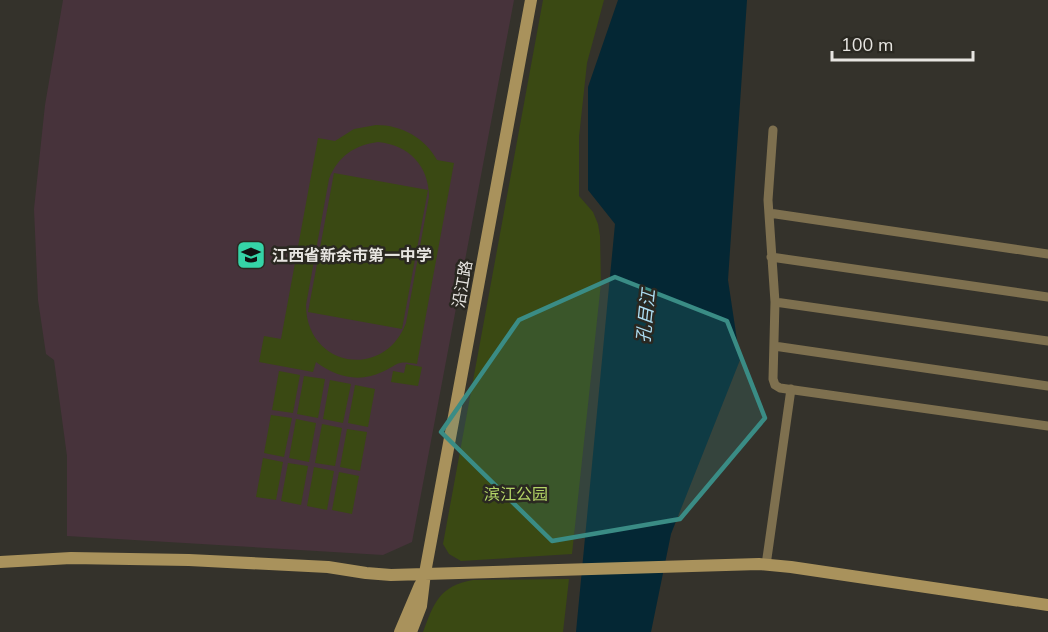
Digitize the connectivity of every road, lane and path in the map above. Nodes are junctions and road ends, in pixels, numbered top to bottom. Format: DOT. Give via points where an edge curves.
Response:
graph roads {
  1 [pos="531,0"];
  2 [pos="773,130"];
  3 [pos="769,213"];
  4 [pos="1048,254"];
  5 [pos="771,257"];
  6 [pos="1048,297"];
  7 [pos="775,302"];
  8 [pos="1048,341"];
  9 [pos="774,346"];
  10 [pos="1048,386"];
  11 [pos="791,389"];
  12 [pos="1048,426"];
  13 [pos="0,562"];
  14 [pos="766,565"];
  15 [pos="425,573"];
  16 [pos="1048,605"];
  17 [pos="400,632"];
  18 [pos="411,632"];
  1 -- 15 [label="street, 沿江路"];
  2 -- 3 [label="street"];
  3 -- 4 [label="street"];
  3 -- 5 [label="street"];
  5 -- 6 [label="street"];
  5 -- 7 [label="street"];
  7 -- 8 [label="street"];
  7 -- 9 [label="street"];
  9 -- 10 [label="street"];
  9 -- 11 [label="street" via="775,385"];
  11 -- 12 [label="street"];
  11 -- 14 [label="street"];
  13 -- 15 [label="street" via="71,558 189,560 328,567 379,575"];
  14 -- 15 [label="street"];
  14 -- 16 [label="street"];
  15 -- 17 [label="street, 沿江路"];
  15 -- 18 [label="street, 沿江路" via="421,606"];
}
